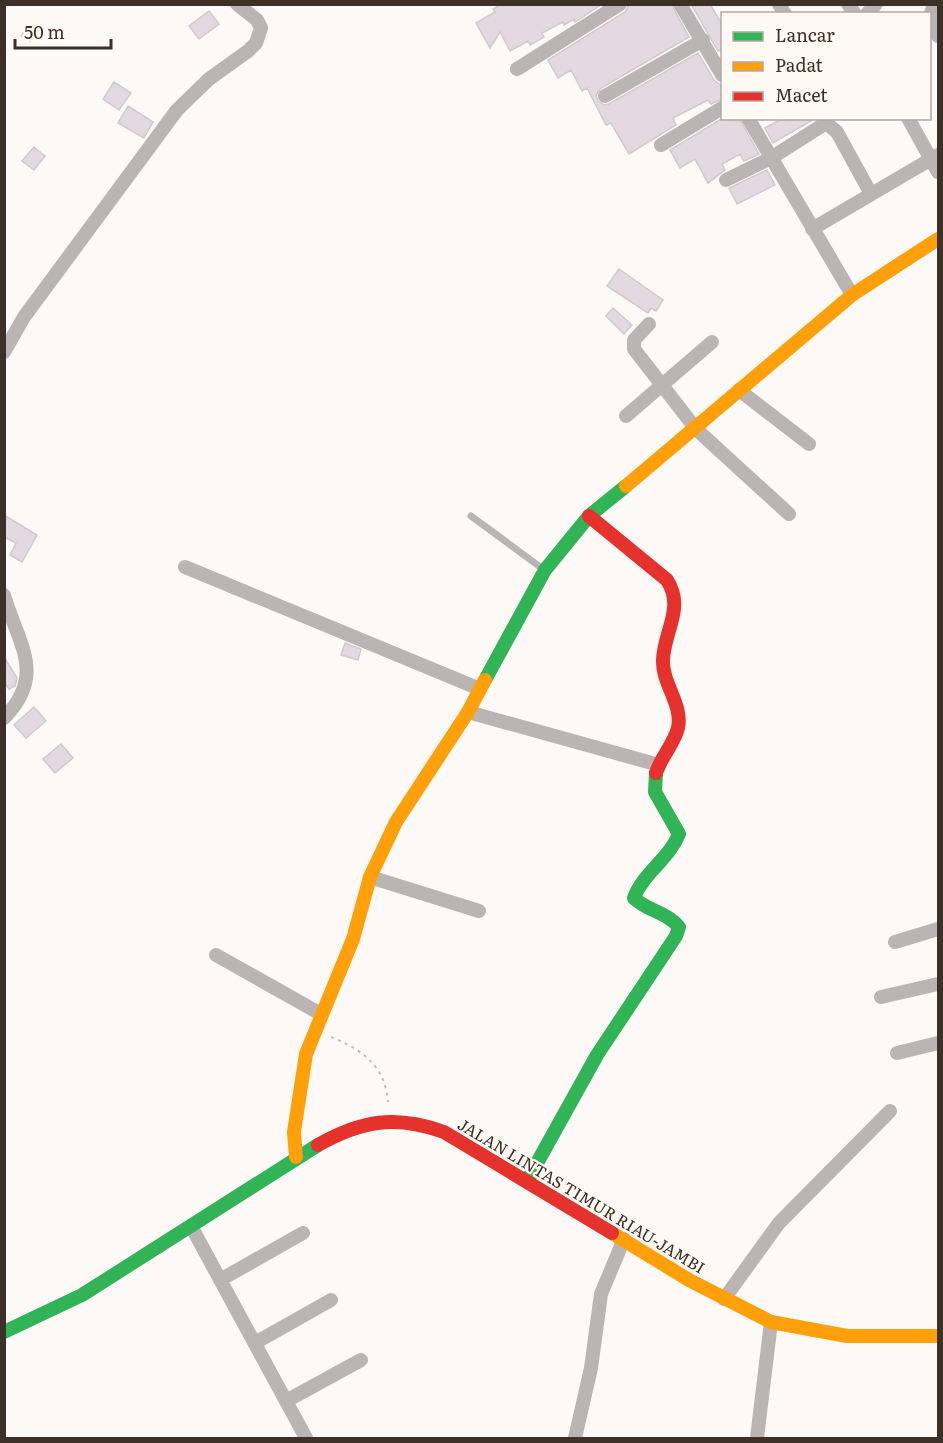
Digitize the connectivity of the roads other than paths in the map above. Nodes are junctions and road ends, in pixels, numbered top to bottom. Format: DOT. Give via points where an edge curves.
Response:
graph roads {
  1 [pos="237,4"];
  2 [pos="620,4"];
  3 [pos="680,4"];
  4 [pos="931,20"];
  5 [pos="939,36"];
  6 [pos="703,40"];
  7 [pos="517,69"];
  8 [pos="721,72"];
  9 [pos="605,96"];
  10 [pos="721,109"];
  11 [pos="749,120"];
  12 [pos="909,120"];
  13 [pos="661,145"];
  14 [pos="935,157"];
  15 [pos="771,158"];
  16 [pos="939,172"];
  17 [pos="726,180"];
  18 [pos="872,194"];
  19 [pos="812,229"];
  20 [pos="939,239"];
  21 [pos="852,295"];
  22 [pos="649,324"];
  23 [pos="712,342"];
  24 [pos="4,352"];
  25 [pos="662,385"];
  26 [pos="738,390"];
  27 [pos="626,416"];
  28 [pos="696,429"];
  29 [pos="809,444"];
  30 [pos="789,514"];
  31 [pos="471,516"];
  32 [pos="589,516"];
  33 [pos="185,567"];
  34 [pos="545,570"];
  35 [pos="4,595"];
  36 [pos="480,689"];
  37 [pos="468,712"];
  38 [pos="4,718"];
  39 [pos="659,765"];
  40 [pos="370,877"];
  41 [pos="479,910"];
  42 [pos="939,929"];
  43 [pos="895,942"];
  44 [pos="216,955"];
  45 [pos="939,984"];
  46 [pos="881,997"];
  47 [pos="321,1014"];
  48 [pos="939,1043"];
  49 [pos="897,1053"];
  50 [pos="890,1111"];
  51 [pos="296,1157"];
  52 [pos="527,1180"];
  53 [pos="191,1226"];
  54 [pos="303,1233"];
  55 [pos="624,1239"];
  56 [pos="220,1280"];
  57 [pos="724,1299"];
  58 [pos="332,1300"];
  59 [pos="771,1322"];
  60 [pos="4,1332"];
  61 [pos="939,1336"];
  62 [pos="255,1344"];
  63 [pos="361,1360"];
  64 [pos="286,1401"];
  65 [pos="306,1438"];
  66 [pos="575,1438"];
  67 [pos="757,1438"];
  1 -- 24 [label="street" via="261,28 256,43 177,110 24,317"];
  2 -- 7 [label="street"];
  3 -- 6 [label="street"];
  4 -- 5 [label="street"];
  6 -- 8 [label="street"];
  6 -- 9 [label="street"];
  10 -- 13 [label="street"];
  11 -- 15 [label="street"];
  12 -- 14 [label="street"];
  14 -- 16 [label="street"];
  14 -- 18 [label="street"];
  15 -- 17 [label="street"];
  15 -- 18 [label="street" via="828,123"];
  15 -- 19 [label="street"];
  18 -- 19 [label="street"];
  19 -- 21 [label="street"];
  20 -- 21 [label="main road"];
  21 -- 26 [label="main road"];
  22 -- 25 [label="street" via="633,346"];
  23 -- 25 [label="street"];
  25 -- 27 [label="street"];
  25 -- 28 [label="street"];
  26 -- 28 [label="main road"];
  26 -- 29 [label="street"];
  28 -- 30 [label="street"];
  28 -- 32 [label="main road"];
  31 -- 34 [label="lane"];
  32 -- 34 [label="main road"];
  32 -- 39 [label="main road" via="667,580 676,594 663,662 680,716 673,743"];
  33 -- 36 [label="street"];
  34 -- 36 [label="main road"];
  35 -- 38 [label="street" via="27,670 26,690"];
  36 -- 37 [label="main road"];
  37 -- 39 [label="street"];
  37 -- 40 [label="main road" via="396,822"];
  39 -- 52 [label="main road" via="654,775 655,794 679,834 666,860 637,889 634,898 679,927 597,1055"];
  40 -- 41 [label="street"];
  40 -- 47 [label="main road" via="353,939"];
  42 -- 43 [label="street"];
  44 -- 47 [label="street"];
  45 -- 46 [label="street"];
  47 -- 51 [label="main road" via="306,1054 294,1132"];
  48 -- 49 [label="street"];
  50 -- 57 [label="street" via="779,1224"];
  51 -- 52 [label="main road, JALAN LINTAS TIMUR RIAU-JAMBI" via="358,1126 389,1120 444,1132"];
  51 -- 53 [label="main road, JALAN LINTAS TIMUR RIAU-JAMBI"];
  52 -- 55 [label="main road, JALAN LINTAS TIMUR RIAU-JAMBI"];
  53 -- 56 [label="street"];
  53 -- 60 [label="main road, JALAN LINTAS TIMUR RIAU-JAMBI" via="82,1295"];
  54 -- 56 [label="street"];
  55 -- 57 [label="main road, JALAN LINTAS TIMUR RIAU-JAMBI"];
  55 -- 66 [label="street" via="601,1294 591,1368"];
  56 -- 62 [label="street"];
  57 -- 59 [label="main road, JALAN LINTAS TIMUR RIAU-JAMBI"];
  58 -- 62 [label="street"];
  59 -- 61 [label="main road, JALAN LINTAS TIMUR RIAU-JAMBI" via="847,1336"];
  59 -- 67 [label="street"];
  62 -- 64 [label="street"];
  63 -- 64 [label="street"];
  64 -- 65 [label="street"];
}
